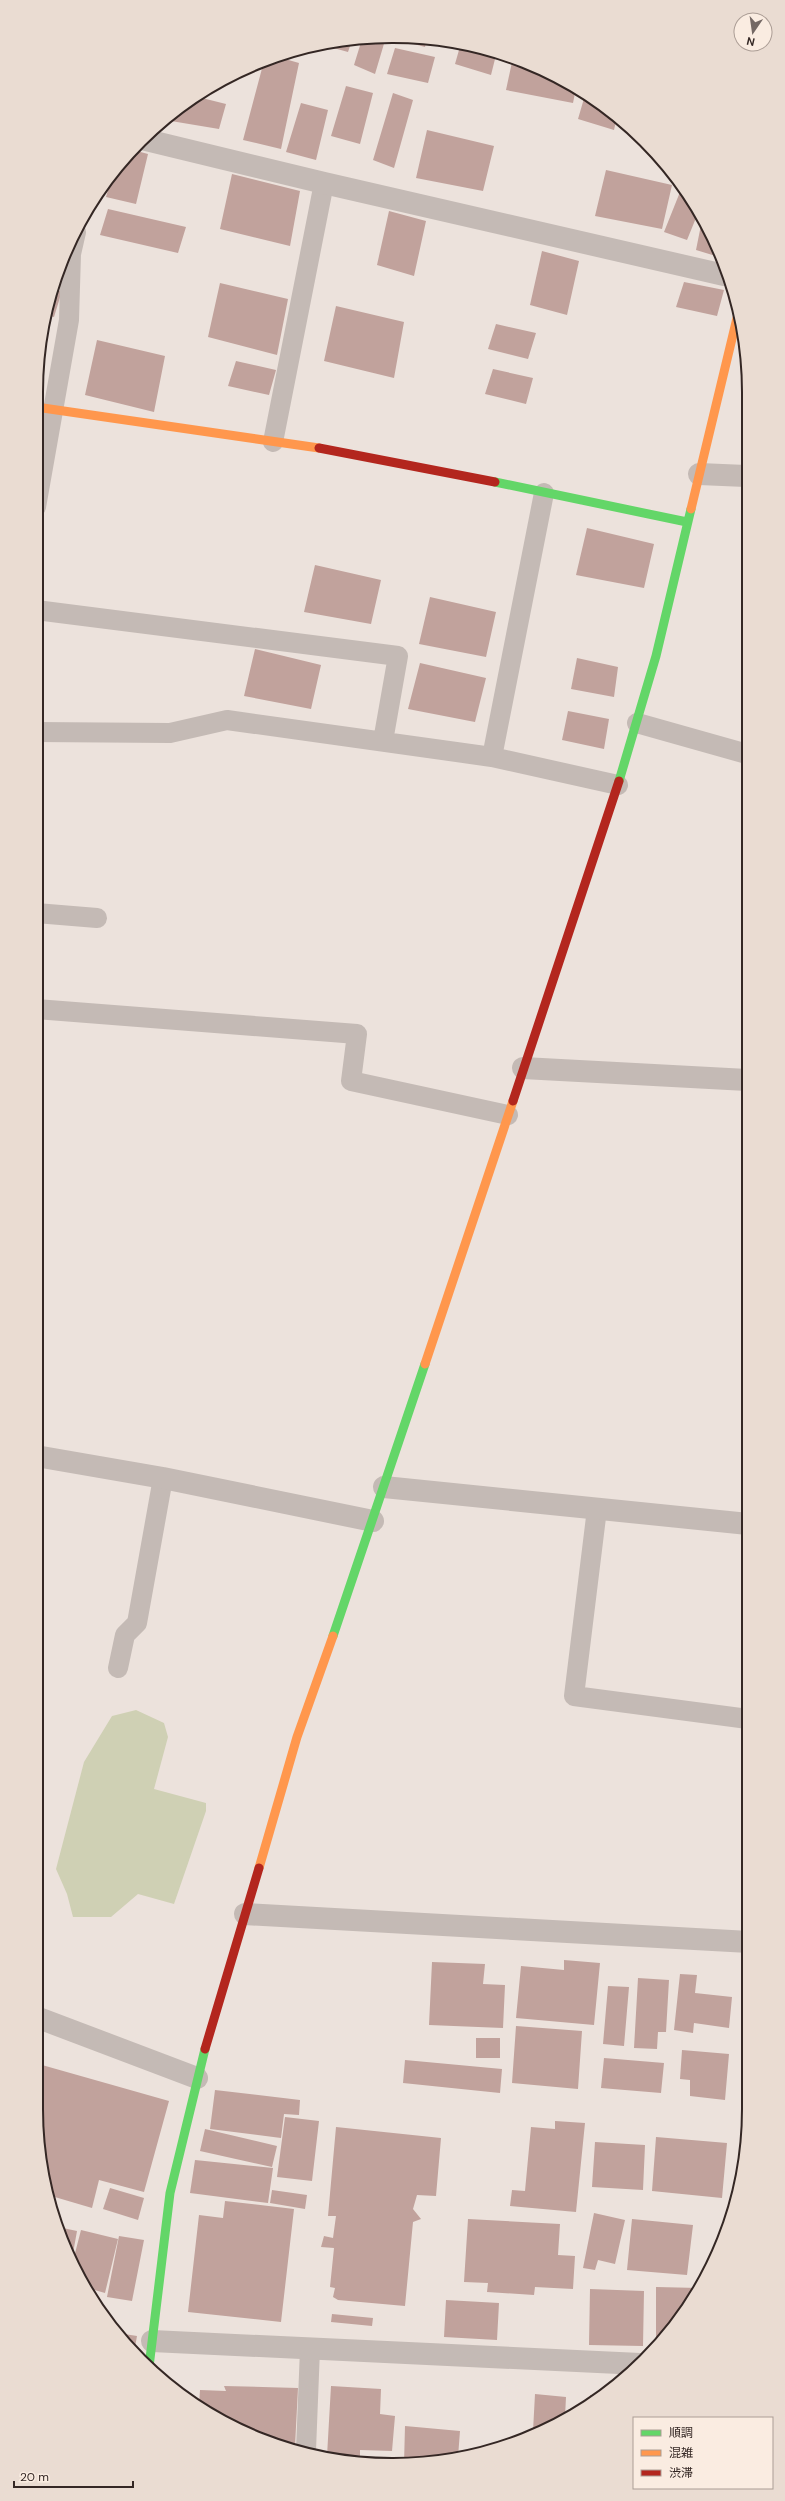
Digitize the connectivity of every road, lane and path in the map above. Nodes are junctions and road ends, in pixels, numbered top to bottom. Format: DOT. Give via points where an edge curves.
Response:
graph roads {
  1 [pos="150,141"];
  2 [pos="324,184"];
  3 [pos="71,257"];
  4 [pos="721,274"];
  5 [pos="735,325"];
  6 [pos="44,408"];
  7 [pos="43,420"];
  8 [pos="273,442"];
  9 [pos="699,474"];
  10 [pos="742,476"];
  11 [pos="544,493"];
  12 [pos="687,522"];
  13 [pos="43,611"];
  14 [pos="637,723"];
  15 [pos="43,732"];
  16 [pos="383,741"];
  17 [pos="742,753"];
  18 [pos="492,757"];
  19 [pos="618,785"];
  20 [pos="43,914"];
  21 [pos="97,918"];
  22 [pos="43,1011"];
  23 [pos="523,1068"];
  24 [pos="742,1080"];
  25 [pos="508,1115"];
  26 [pos="43,1457"];
  27 [pos="163,1478"];
  28 [pos="384,1487"];
  29 [pos="597,1509"];
  30 [pos="373,1521"];
  31 [pos="742,1523"];
  32 [pos="118,1668"];
  33 [pos="742,1718"];
  34 [pos="245,1914"];
  35 [pos="742,1942"];
  36 [pos="43,2021"];
  37 [pos="197,2078"];
  38 [pos="152,2341"];
  39 [pos="310,2349"];
  40 [pos="150,2361"];
  41 [pos="631,2364"];
  42 [pos="306,2447"];
  1 -- 2 [label="street"];
  2 -- 4 [label="street"];
  2 -- 8 [label="lane"];
  3 -- 6 [label="lane" via="69,320"];
  5 -- 9 [label="street"];
  6 -- 7 [label="lane"];
  6 -- 8 [label="street"];
  8 -- 11 [label="street" via="343,451"];
  9 -- 10 [label="street"];
  9 -- 12 [label="street"];
  11 -- 12 [label="street"];
  11 -- 18 [label="lane"];
  12 -- 14 [label="street" via="656,656"];
  13 -- 16 [label="lane" via="398,656"];
  14 -- 17 [label="lane"];
  14 -- 19 [label="street"];
  15 -- 16 [label="lane" via="170,733 227,720"];
  16 -- 18 [label="lane"];
  18 -- 19 [label="lane"];
  19 -- 23 [label="street"];
  20 -- 21 [label="lane"];
  22 -- 25 [label="lane" via="357,1034 351,1081"];
  23 -- 24 [label="street"];
  23 -- 25 [label="street"];
  25 -- 28 [label="street"];
  26 -- 27 [label="street"];
  27 -- 30 [label="street"];
  27 -- 32 [label="lane" via="137,1623 125,1635"];
  28 -- 29 [label="street"];
  28 -- 30 [label="street"];
  29 -- 31 [label="street"];
  29 -- 33 [label="lane" via="574,1696"];
  30 -- 34 [label="street" via="297,1736"];
  34 -- 35 [label="street"];
  34 -- 37 [label="street"];
  36 -- 37 [label="street"];
  37 -- 38 [label="street" via="170,2193"];
  38 -- 39 [label="street"];
  38 -- 40 [label="street"];
  39 -- 41 [label="street"];
  39 -- 42 [label="lane"];
}
